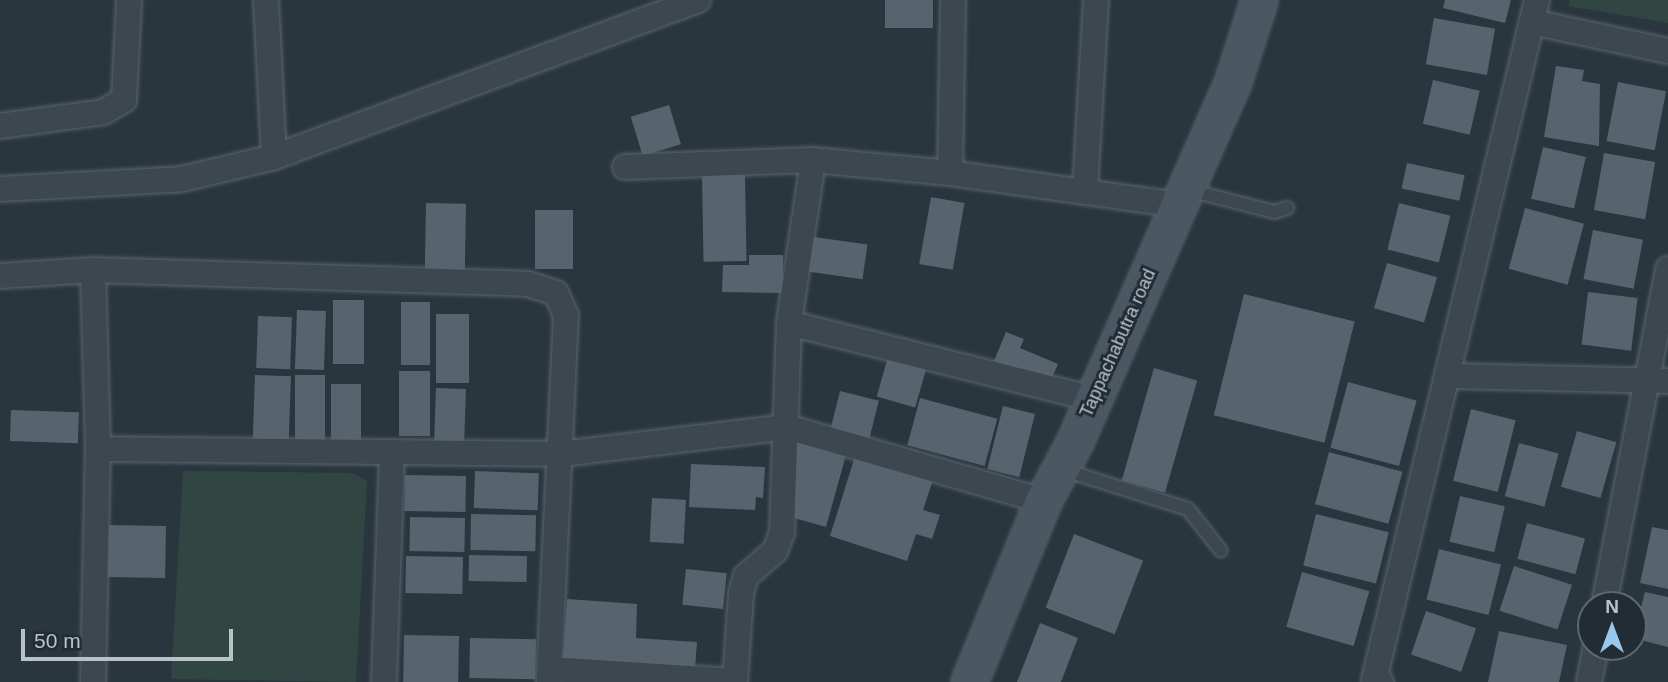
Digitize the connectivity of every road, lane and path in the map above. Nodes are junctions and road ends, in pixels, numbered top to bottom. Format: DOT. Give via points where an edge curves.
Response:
graph roads {
  1 [pos="129,0"];
  2 [pos="266,0"];
  3 [pos="953,0"];
  4 [pos="1096,0"];
  5 [pos="1259,0"];
  6 [pos="691,1"];
  7 [pos="1534,11"];
  8 [pos="1668,51"];
  9 [pos="0,126"];
  10 [pos="274,157"];
  11 [pos="813,160"];
  12 [pos="625,167"];
  13 [pos="950,173"];
  14 [pos="0,189"];
  15 [pos="1085,192"];
  16 [pos="1182,197"];
  17 [pos="1287,208"];
  18 [pos="1668,269"];
  19 [pos="93,270"];
  20 [pos="0,276"];
  21 [pos="789,323"];
  22 [pos="1450,376"];
  23 [pos="1658,381"];
  24 [pos="1094,399"];
  25 [pos="787,427"];
  26 [pos="98,449"];
  27 [pos="561,454"];
  28 [pos="392,457"];
  29 [pos="1060,469"];
  30 [pos="1043,501"];
  31 [pos="1221,551"];
  32 [pos="1607,591"];
  33 [pos="1593,661"];
  34 [pos="549,676"];
  35 [pos="735,681"];
  36 [pos="93,682"];
  37 [pos="384,682"];
  38 [pos="969,682"];
  39 [pos="1381,682"];
  40 [pos="1589,682"];
  1 -- 9 [label="street" via="124,100 103,113"];
  2 -- 10 [label="street"];
  3 -- 13 [label="street"];
  4 -- 15 [label="street"];
  5 -- 16 [label="main road, Tappachabutra road"];
  6 -- 10 [label="street"];
  7 -- 8 [label="street"];
  7 -- 22 [label="street"];
  10 -- 14 [label="street" via="182,178"];
  11 -- 12 [label="street"];
  11 -- 13 [label="street"];
  11 -- 21 [label="street"];
  13 -- 15 [label="street"];
  15 -- 16 [label="street"];
  16 -- 17 [label="lane" via="1275,212"];
  16 -- 24 [label="main road, Tappachabutra road"];
  18 -- 23 [label="street"];
  19 -- 20 [label="street"];
  19 -- 26 [label="street"];
  19 -- 27 [label="street" via="528,284 556,293 566,315"];
  21 -- 24 [label="street"];
  21 -- 25 [label="street"];
  22 -- 23 [label="street"];
  22 -- 39 [label="street" via="1374,680"];
  23 -- 32 [label="street"];
  24 -- 29 [label="main road, Tappachabutra road"];
  25 -- 27 [label="street"];
  25 -- 30 [label="street"];
  25 -- 35 [label="street" via="782,533 775,551 746,576"];
  26 -- 28 [label="street"];
  26 -- 36 [label="street"];
  27 -- 28 [label="street"];
  27 -- 34 [label="street"];
  28 -- 37 [label="street"];
  29 -- 30 [label="main road, Tappachabutra road"];
  29 -- 31 [label="lane" via="1188,509"];
  30 -- 38 [label="main road, Tappachabutra road"];
  33 -- 40 [label="street"];
  34 -- 35 [label="street"];
}
